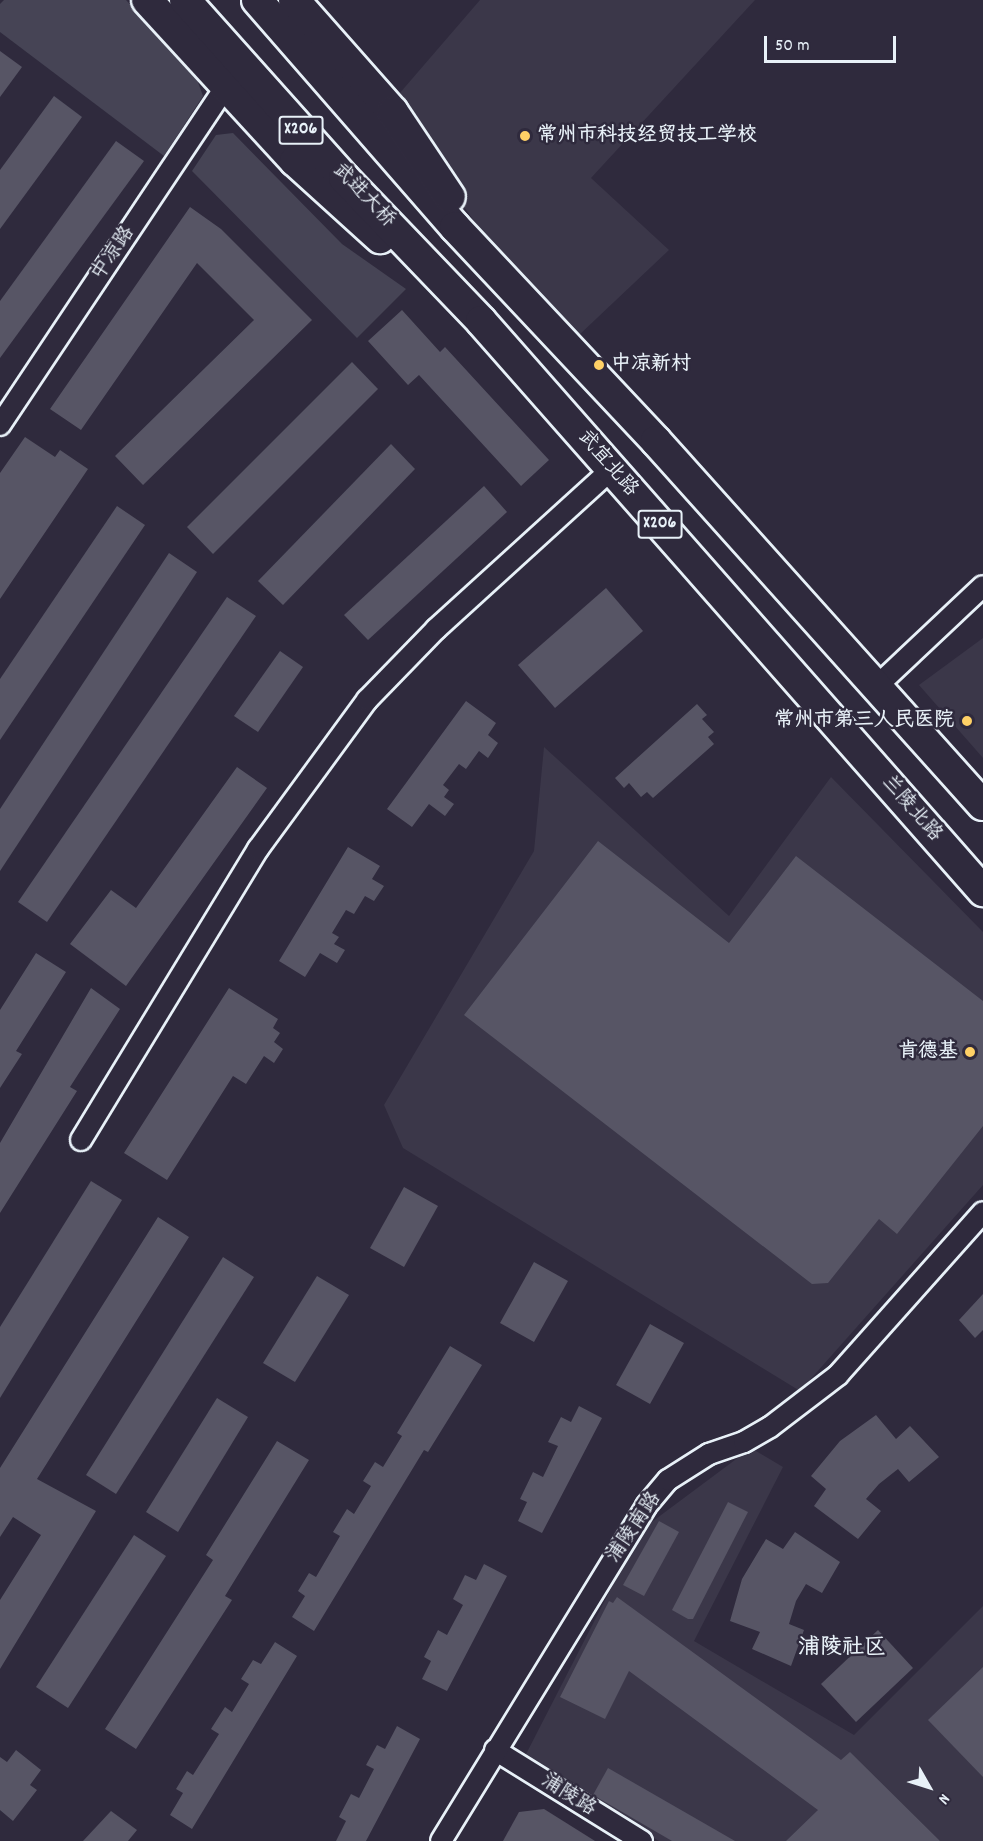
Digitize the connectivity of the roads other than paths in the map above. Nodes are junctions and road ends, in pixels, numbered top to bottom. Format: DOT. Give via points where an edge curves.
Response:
graph roads {
  1 [pos="147,0"];
  2 [pos="185,0"];
  3 [pos="257,0"];
  4 [pos="294,0"];
  5 [pos="228,83"];
  6 [pos="439,241"];
  7 [pos="512,289"];
  8 [pos="481,321"];
  9 [pos="0,425"];
  10 [pos="612,469"];
  11 [pos="983,586"];
  12 [pos="878,685"];
  13 [pos="838,727"];
  14 [pos="983,805"];
  15 [pos="983,891"];
  16 [pos="81,1140"];
  17 [pos="983,1212"];
  18 [pos="495,1750"];
  19 [pos="441,1841"];
  20 [pos="642,1841"];
  1 -- 5 [label="main road"];
  2 -- 6 [label="main road, 武进大桥 / X206" via="344,178"];
  3 -- 6 [label="main road, X206"];
  4 -- 7 [label="main road" via="393,112"];
  5 -- 8 [label="main road" via="295,161 345,210"];
  5 -- 9 [label="street, 中凉路"];
  6 -- 7 [label="main road, X206"];
  6 -- 8 [label="main road, 武宜北路 / X206"];
  7 -- 12 [label="main road, X206"];
  8 -- 10 [label="main road, 武宜北路 / X206"];
  10 -- 13 [label="main road, 武宜北路 / X206"];
  10 -- 16 [label="street" via="436,629 367,700 258,849"];
  11 -- 12 [label="street"];
  12 -- 14 [label="main road"];
  13 -- 15 [label="main road, 兰陵北路"];
  17 -- 18 [label="street, 浦陵南路" via="838,1375 770,1427 744,1442 709,1454 668,1480 646,1506"];
  18 -- 19 [label="street, 浦陵南路"];
  18 -- 20 [label="street, 浦陵路"];
}
